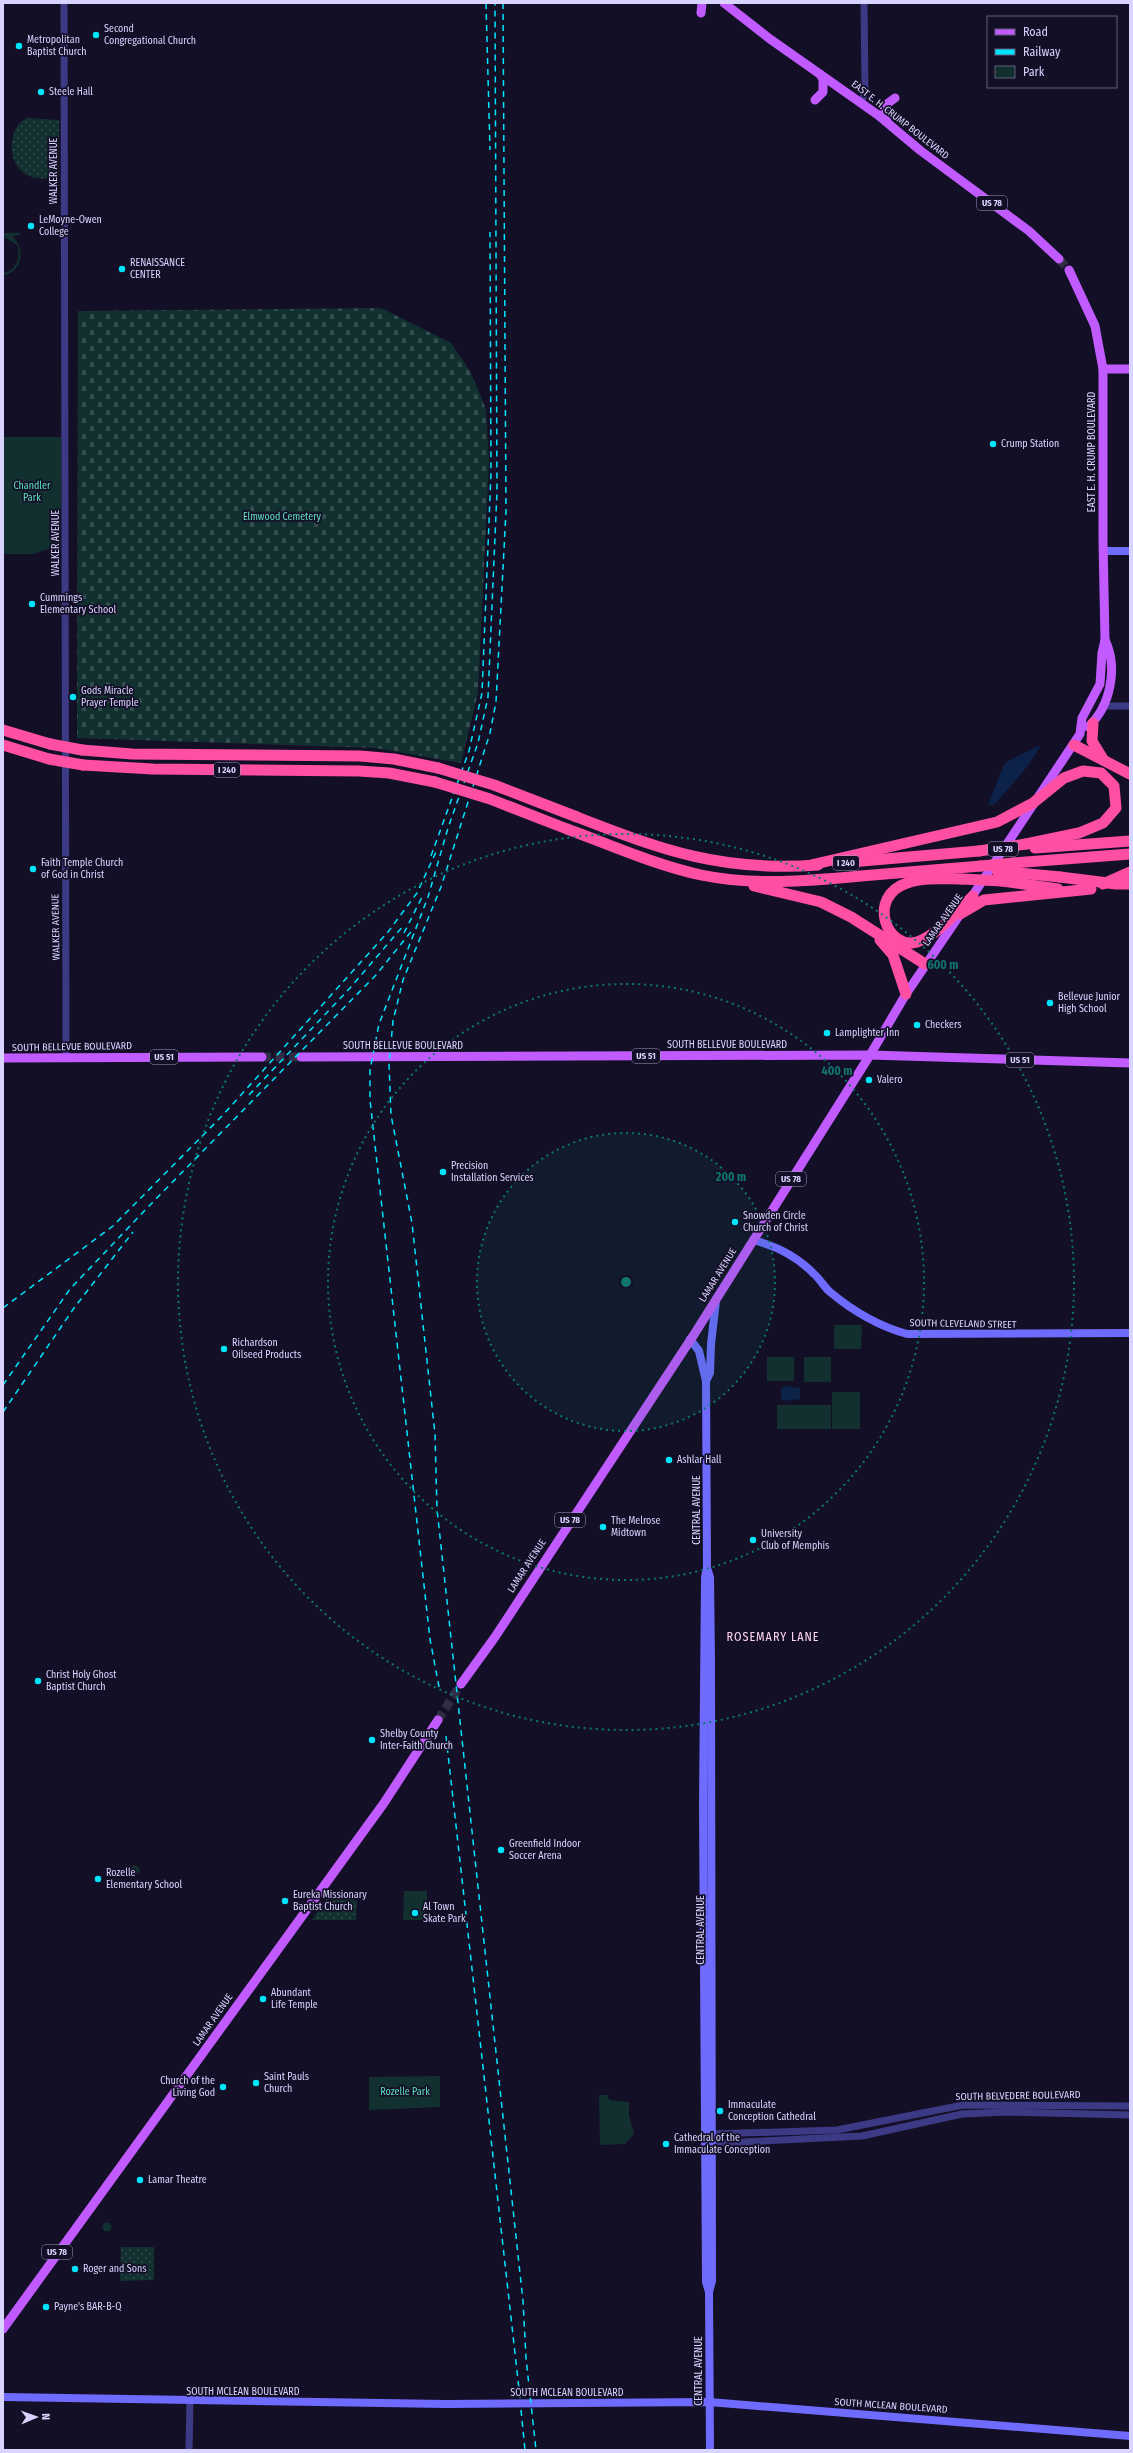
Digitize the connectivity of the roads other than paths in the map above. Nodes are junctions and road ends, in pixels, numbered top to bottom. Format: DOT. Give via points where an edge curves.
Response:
graph roads {
  1 [pos="64,3"];
  2 [pos="702,3"];
  3 [pos="724,3"];
  4 [pos="864,3"];
  5 [pos="700,13"];
  6 [pos="819,73"];
  7 [pos="895,98"];
  8 [pos="815,100"];
  9 [pos="862,102"];
  10 [pos="887,121"];
  11 [pos="1059,259"];
  12 [pos="1069,270"];
  13 [pos="1104,369"];
  14 [pos="1130,369"];
  15 [pos="1103,551"];
  16 [pos="1130,552"];
  17 [pos="1105,640"];
  18 [pos="1102,706"];
  19 [pos="1130,706"];
  20 [pos="1093,722"];
  21 [pos="3,730"];
  22 [pos="1080,734"];
  23 [pos="3,745"];
  24 [pos="1074,745"];
  25 [pos="1105,761"];
  26 [pos="1130,774"];
  27 [pos="1033,803"];
  28 [pos="1128,841"];
  29 [pos="1024,847"];
  30 [pos="1130,854"];
  31 [pos="811,865"];
  32 [pos="1012,867"];
  33 [pos="1130,872"];
  34 [pos="739,880"];
  35 [pos="1130,884"];
  36 [pos="1091,889"];
  37 [pos="973,896"];
  38 [pos="960,914"];
  39 [pos="874,933"];
  40 [pos="925,964"];
  41 [pos="906,994"];
  42 [pos="870,1055"];
  43 [pos="262,1057"];
  44 [pos="300,1057"];
  45 [pos="3,1058"];
  46 [pos="66,1058"];
  47 [pos="1130,1063"];
  48 [pos="753,1240"];
  49 [pos="717,1298"];
  50 [pos="1130,1333"];
  51 [pos="690,1339"];
  52 [pos="706,1381"];
  53 [pos="461,1684"];
  54 [pos="438,1720"];
  55 [pos="1079,2104"];
  56 [pos="1130,2106"];
  57 [pos="1078,2114"];
  58 [pos="1130,2115"];
  59 [pos="834,2134"];
  60 [pos="710,2139"];
  61 [pos="3,2329"];
  62 [pos="3,2397"];
  63 [pos="190,2401"];
  64 [pos="709,2402"];
  65 [pos="1130,2436"];
  66 [pos="189,2450"];
  67 [pos="710,2450"];
  1 -- 46 [label="street, WALKER AVENUE"];
  2 -- 5 [label="main road"];
  3 -- 6 [label="main road, EAST E. H. CRUMP BOULEVARD / US 78"];
  4 -- 9 [label="street" via="865,89"];
  6 -- 8 [label="main road" via="824,87 821,96"];
  6 -- 9 [label="main road, EAST E. H. CRUMP BOULEVARD / US 78"];
  7 -- 10 [label="main road" via="883,107"];
  9 -- 10 [label="main road, EAST E. H. CRUMP BOULEVARD / US 78"];
  10 -- 11 [label="main road, EAST E. H. CRUMP BOULEVARD / US 78" via="921,151 1029,231"];
  12 -- 13 [label="main road, EAST E. H. CRUMP BOULEVARD / US 78" via="1095,326"];
  13 -- 14 [label="main road"];
  13 -- 15 [label="main road, EAST E. H. CRUMP BOULEVARD / US 78"];
  15 -- 16 [label="main road"];
  15 -- 17 [label="main road, EAST E. H. CRUMP BOULEVARD / US 78"];
  17 -- 18 [label="main road, EAST E. H. CRUMP BOULEVARD / US 78" via="1111,653 1111,675 1110,687"];
  17 -- 22 [label="main road, EAST E. H. CRUMP BOULEVARD / US 78" via="1100,684 1082,718"];
  18 -- 19 [label="street"];
  18 -- 20 [label="main road, EAST E. H. CRUMP BOULEVARD / US 78"];
  20 -- 22 [label="main road, EAST E. H. CRUMP BOULEVARD / US 78"];
  20 -- 25 [label="highway" via="1092,741"];
  21 -- 31 [label="highway, I 240, bridge" via="50,744 82,750 132,754 360,756 394,759 438,768 494,785 677,853 752,866"];
  22 -- 24 [label="main road, LAMAR AVENUE / US 78"];
  23 -- 34 [label="highway, I 240, bridge" via="49,759 83,765 138,769 354,771 394,774 435,782 490,799 678,869"];
  24 -- 25 [label="highway"];
  24 -- 27 [label="main road, LAMAR AVENUE / US 78"];
  25 -- 26 [label="highway"];
  27 -- 29 [label="highway" via="1064,778 1084,771 1101,772 1114,786 1116,808 1103,823 1079,833"];
  27 -- 31 [label="highway" via="997,822"];
  27 -- 37 [label="main road, LAMAR AVENUE / US 78"];
  28 -- 29 [label="highway, I 240"];
  29 -- 31 [label="highway, I 240, bridge"];
  30 -- 32 [label="highway"];
  32 -- 34 [label="highway, I 240" via="997,871 981,866 772,882"];
  32 -- 35 [label="highway, bridge" via="1060,877"];
  33 -- 36 [label="highway"];
  34 -- 39 [label="highway" via="753,886 821,902 851,917"];
  36 -- 37 [label="highway, bridge" via="1061,889 1002,881 962,879 918,881 898,887 891,893 883,917 887,928 899,940 915,942 929,936"];
  36 -- 38 [label="highway" via="984,900"];
  37 -- 38 [label="main road, LAMAR AVENUE / US 78"];
  38 -- 40 [label="main road, LAMAR AVENUE / US 78"];
  39 -- 40 [label="highway"];
  39 -- 41 [label="highway" via="893,956"];
  40 -- 41 [label="main road, LAMAR AVENUE / US 78"];
  41 -- 42 [label="main road, LAMAR AVENUE / US 78"];
  42 -- 44 [label="main road, SOUTH BELLEVUE BOULEVARD / US 51"];
  42 -- 47 [label="main road, SOUTH BELLEVUE BOULEVARD / US 51"];
  42 -- 48 [label="main road, LAMAR AVENUE / US 78"];
  43 -- 46 [label="main road, SOUTH BELLEVUE BOULEVARD / US 51"];
  45 -- 46 [label="main road, SOUTH BELLEVUE BOULEVARD / US 51"];
  48 -- 49 [label="main road, LAMAR AVENUE / US 78"];
  48 -- 50 [label="main road, SOUTH CLEVELAND STREET" via="771,1245 794,1257 829,1291 878,1325 908,1334"];
  49 -- 51 [label="main road, LAMAR AVENUE / US 78"];
  49 -- 52 [label="main road, CENTRAL AVENUE" via="710,1344 710,1373"];
  51 -- 52 [label="main road, CENTRAL AVENUE" via="699,1351"];
  51 -- 53 [label="main road, LAMAR AVENUE / US 78" via="495,1637"];
  52 -- 60 [label="main road, CENTRAL AVENUE" via="707,1568 710,1577"];
  54 -- 61 [label="main road, LAMAR AVENUE / US 78" via="384,1803"];
  55 -- 56 [label="street, SOUTH BELVEDERE BOULEVARD"];
  55 -- 57 [label="street"];
  55 -- 59 [label="street, SOUTH BELVEDERE BOULEVARD" via="963,2105"];
  57 -- 58 [label="street, SOUTH BELVEDERE BOULEVARD"];
  57 -- 59 [label="street, SOUTH BELVEDERE BOULEVARD" via="962,2114 862,2136"];
  59 -- 60 [label="street, SOUTH BELVEDERE BOULEVARD"];
  60 -- 64 [label="main road, CENTRAL AVENUE" via="712,2281 709,2292"];
  62 -- 63 [label="main road, SOUTH MCLEAN BOULEVARD"];
  63 -- 64 [label="main road, SOUTH MCLEAN BOULEVARD" via="446,2404"];
  63 -- 66 [label="street"];
  64 -- 65 [label="main road, SOUTH MCLEAN BOULEVARD"];
  64 -- 67 [label="main road, CENTRAL AVENUE"];
}
